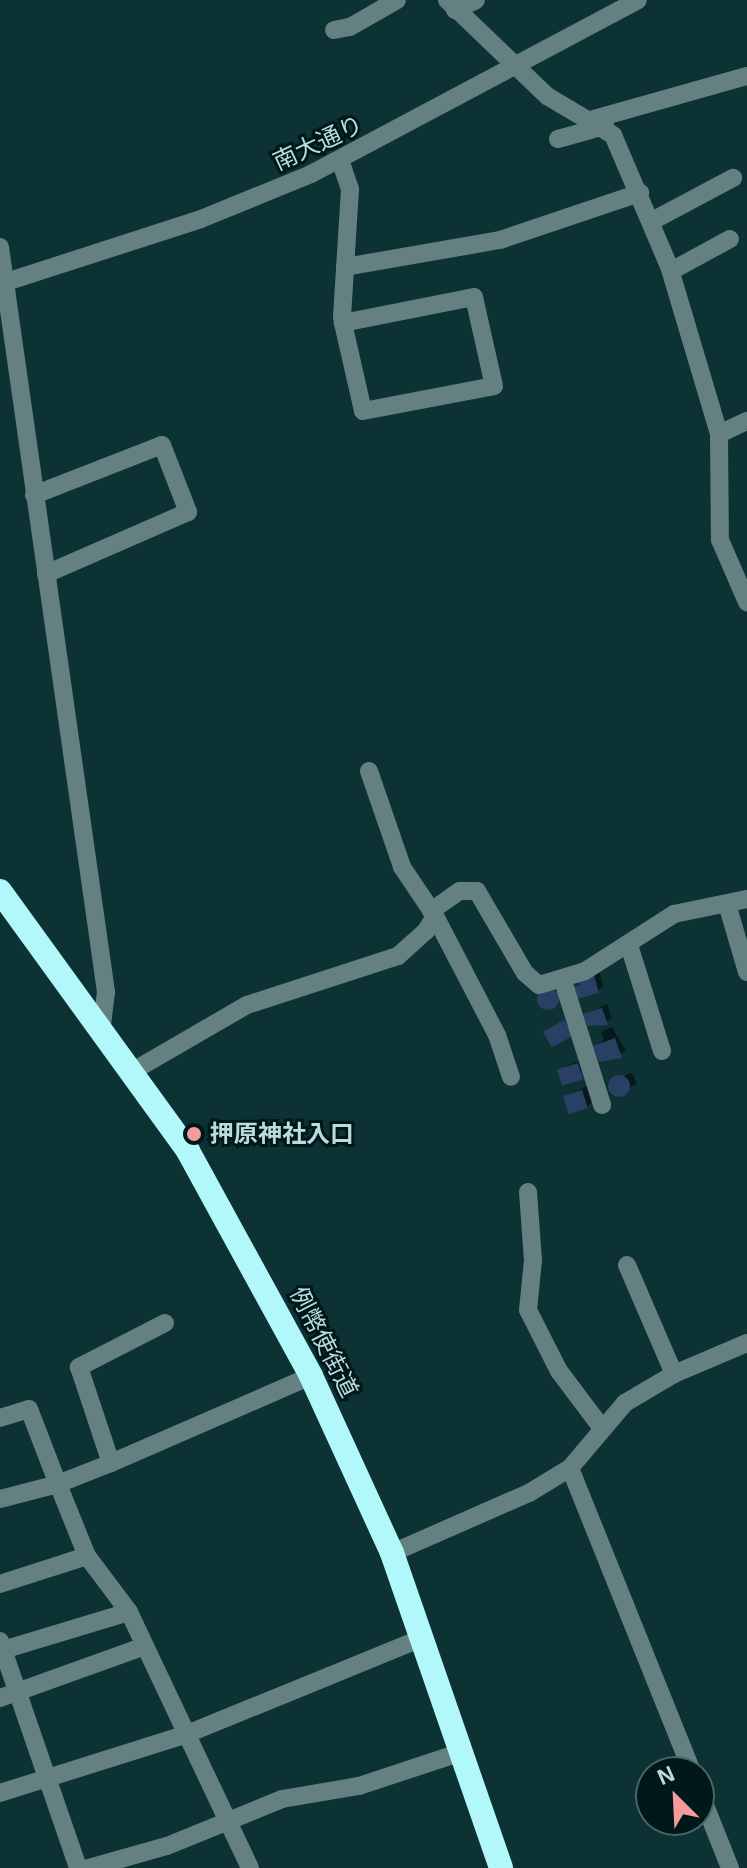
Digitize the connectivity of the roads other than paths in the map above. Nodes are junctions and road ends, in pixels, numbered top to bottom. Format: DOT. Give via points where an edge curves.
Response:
graph roads {
  1 [pos="397,0"];
  2 [pos="476,0"];
  3 [pos="638,0"];
  4 [pos="451,5"];
  5 [pos="334,30"];
  6 [pos="514,68"];
  7 [pos="747,76"];
  8 [pos="600,122"];
  9 [pos="558,139"];
  10 [pos="340,160"];
  11 [pos="733,178"];
  12 [pos="640,193"];
  13 [pos="652,221"];
  14 [pos="730,239"];
  15 [pos="0,247"];
  16 [pos="345,267"];
  17 [pos="671,271"];
  18 [pos="2,284"];
  19 [pos="343,323"];
  20 [pos="747,421"];
  21 [pos="719,434"];
  22 [pos="34,495"];
  23 [pos="46,574"];
  24 [pos="747,602"];
  25 [pos="369,771"];
  26 [pos="0,891"];
  27 [pos="747,899"];
  28 [pos="727,904"];
  29 [pos="433,914"];
  30 [pos="629,945"];
  31 [pos="747,972"];
  32 [pos="563,981"];
  33 [pos="102,1026"];
  34 [pos="662,1051"];
  35 [pos="133,1071"];
  36 [pos="511,1077"];
  37 [pos="602,1105"];
  38 [pos="528,1192"];
  39 [pos="627,1265"];
  40 [pos="165,1323"];
  41 [pos="747,1343"];
  42 [pos="674,1374"];
  43 [pos="311,1376"];
  44 [pos="0,1418"];
  45 [pos="601,1427"];
  46 [pos="111,1463"];
  47 [pos="570,1468"];
  48 [pos="58,1484"];
  49 [pos="0,1499"];
  50 [pos="392,1553"];
  51 [pos="87,1556"];
  52 [pos="0,1584"];
  53 [pos="129,1612"];
  54 [pos="422,1638"];
  55 [pos="145,1646"];
  56 [pos="1,1647"];
  57 [pos="9,1695"];
  58 [pos="187,1734"];
  59 [pos="462,1752"];
  60 [pos="686,1756"];
  61 [pos="47,1777"];
  62 [pos="0,1793"];
  63 [pos="229,1822"];
  64 [pos="715,1830"];
  65 [pos="78,1868"];
  66 [pos="89,1868"];
  67 [pos="250,1868"];
  68 [pos="501,1868"];
  69 [pos="730,1868"];
  1 -- 5 [label="street" via="350,27"];
  2 -- 4 [label="street"];
  3 -- 6 [label="street, 南大通り"];
  4 -- 6 [label="street"];
  6 -- 8 [label="street" via="547,96"];
  6 -- 10 [label="street, 南大通り"];
  7 -- 8 [label="street"];
  8 -- 9 [label="street"];
  8 -- 12 [label="street"];
  10 -- 16 [label="street" via="350,189"];
  10 -- 18 [label="street, 南大通り" via="201,219"];
  11 -- 13 [label="street"];
  12 -- 13 [label="street"];
  12 -- 16 [label="street" via="500,240"];
  13 -- 17 [label="street"];
  14 -- 17 [label="street"];
  15 -- 18 [label="street"];
  16 -- 19 [label="street"];
  17 -- 21 [label="street"];
  18 -- 22 [label="street"];
  19 -- 19 [label="street" via="363,411 494,386 474,297"];
  20 -- 21 [label="street"];
  21 -- 24 [label="street" via="720,540"];
  22 -- 23 [label="street"];
  22 -- 23 [label="street" via="162,445 188,512"];
  23 -- 33 [label="street" via="106,992"];
  25 -- 29 [label="street" via="402,867"];
  26 -- 33 [label="highway, 例幣使街道"];
  27 -- 28 [label="street"];
  28 -- 30 [label="street" via="674,914"];
  28 -- 31 [label="street"];
  29 -- 32 [label="street" via="460,891 477,891 529,978 539,985"];
  29 -- 35 [label="street" via="426,931 398,956 247,1005"];
  29 -- 36 [label="street" via="497,1035"];
  30 -- 32 [label="street"];
  30 -- 34 [label="street"];
  32 -- 37 [label="street"];
  33 -- 35 [label="highway, 例幣使街道"];
  35 -- 43 [label="highway, 例幣使街道" via="215,1195"];
  38 -- 45 [label="street" via="533,1260 528,1310 551,1359"];
  39 -- 42 [label="street"];
  40 -- 46 [label="street" via="79,1367"];
  41 -- 42 [label="street"];
  42 -- 45 [label="street" via="625,1403"];
  43 -- 46 [label="street"];
  43 -- 50 [label="highway, 例幣使街道"];
  44 -- 48 [label="street" via="29,1409"];
  45 -- 47 [label="street"];
  46 -- 48 [label="street"];
  47 -- 50 [label="street" via="529,1493"];
  47 -- 60 [label="street"];
  48 -- 49 [label="street"];
  48 -- 51 [label="street"];
  50 -- 54 [label="highway, 例幣使街道"];
  51 -- 52 [label="street"];
  51 -- 53 [label="street"];
  53 -- 55 [label="street"];
  53 -- 56 [label="street"];
  54 -- 58 [label="street"];
  54 -- 59 [label="highway, 例幣使街道"];
  55 -- 57 [label="street"];
  55 -- 58 [label="street"];
  56 -- 57 [label="street"];
  57 -- 61 [label="street"];
  58 -- 61 [label="street"];
  58 -- 63 [label="street"];
  59 -- 63 [label="street" via="359,1786 282,1799"];
  59 -- 68 [label="highway, 例幣使街道"];
  61 -- 62 [label="street"];
  61 -- 65 [label="street"];
  63 -- 66 [label="street"];
  63 -- 67 [label="street"];
  64 -- 69 [label="street"];
}
